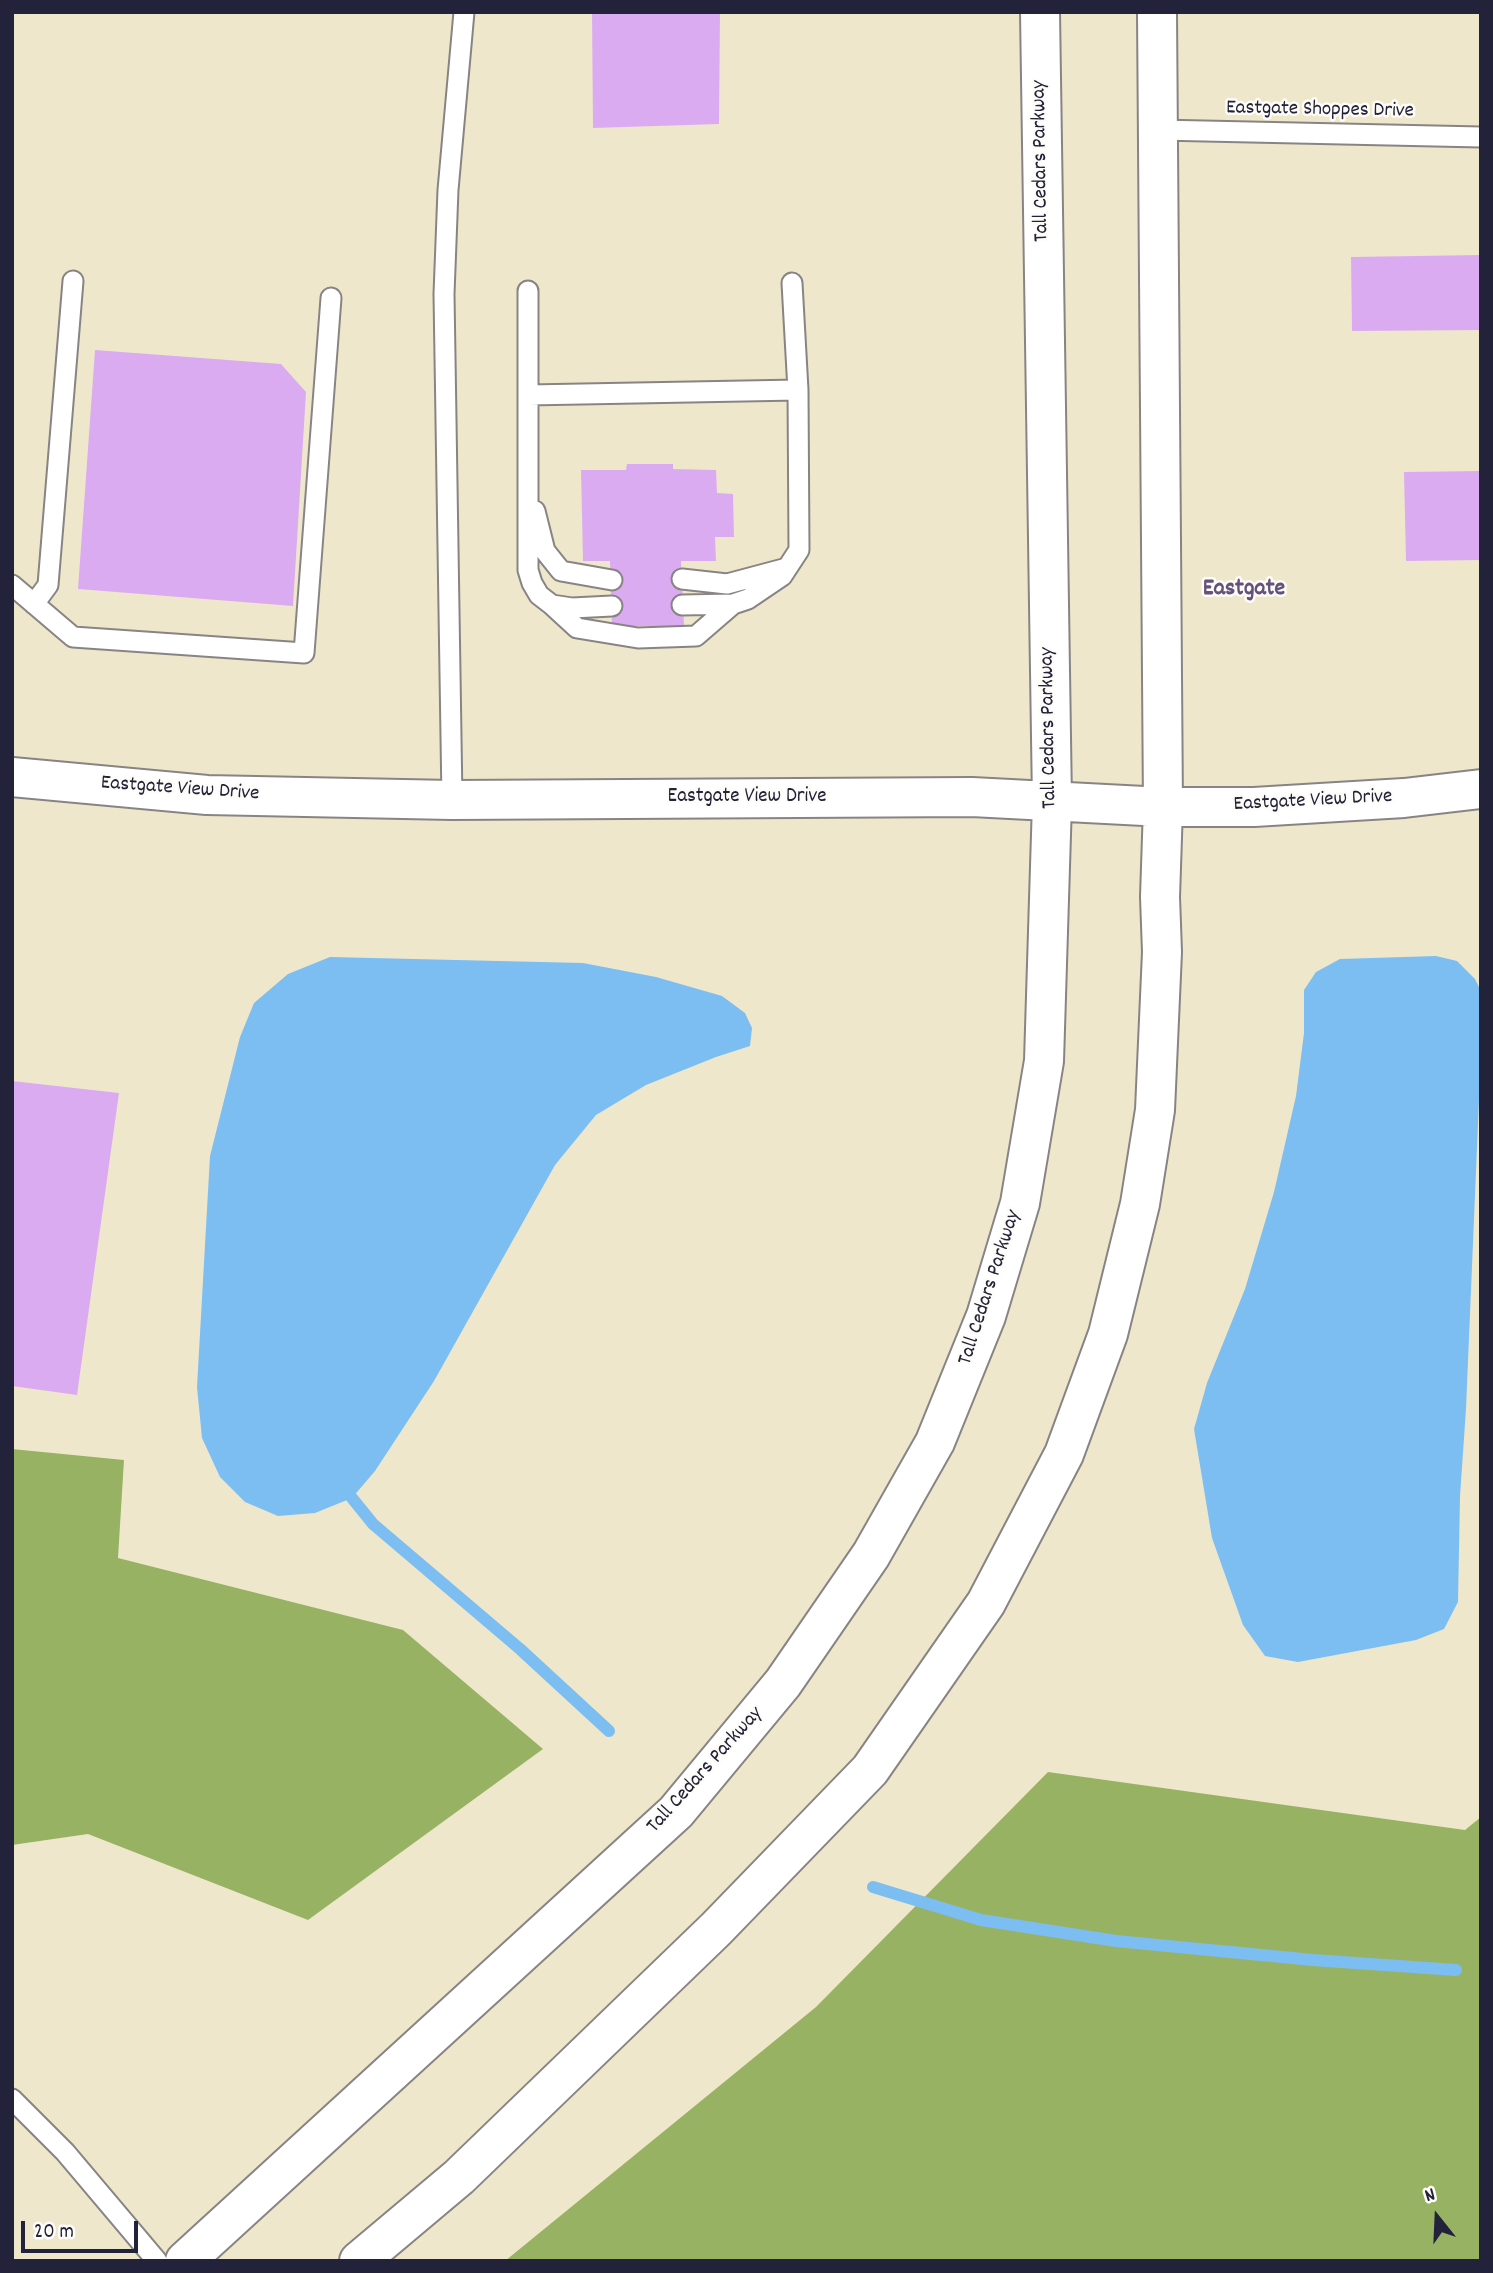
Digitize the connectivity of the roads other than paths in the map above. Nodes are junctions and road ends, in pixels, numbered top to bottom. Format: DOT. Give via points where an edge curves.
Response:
graph roads {
  1 [pos="464,12"];
  2 [pos="1040,12"];
  3 [pos="1157,12"];
  4 [pos="1158,130"];
  5 [pos="1481,137"];
  6 [pos="73,281"];
  7 [pos="792,283"];
  8 [pos="528,291"];
  9 [pos="331,298"];
  10 [pos="798,390"];
  11 [pos="528,395"];
  12 [pos="528,486"];
  13 [pos="787,568"];
  14 [pos="682,579"];
  15 [pos="612,580"];
  16 [pos="12,585"];
  17 [pos="34,604"];
  18 [pos="733,604"];
  19 [pos="552,605"];
  20 [pos="682,605"];
  21 [pos="612,606"];
  22 [pos="12,776"];
  23 [pos="1481,789"];
  24 [pos="452,800"];
  25 [pos="1052,802"];
  26 [pos="1163,807"];
  27 [pos="12,2099"];
  28 [pos="157,2261"];
  29 [pos="185,2261"];
  30 [pos="359,2261"];
  1 -- 24 [label="lane" via="444,294"];
  2 -- 25 [label="main road, Tall Cedars Parkway"];
  3 -- 4 [label="main road"];
  4 -- 5 [label="lane, Eastgate Shoppes Drive"];
  4 -- 26 [label="main road"];
  6 -- 17 [label="lane" via="48,585"];
  7 -- 10 [label="lane"];
  8 -- 11 [label="lane"];
  9 -- 17 [label="lane" via="304,653 73,637"];
  10 -- 11 [label="lane"];
  10 -- 13 [label="lane" via="799,550"];
  11 -- 12 [label="lane"];
  12 -- 15 [label="lane" via="545,551 561,570"];
  12 -- 19 [label="lane" via="528,570 539,595"];
  13 -- 14 [label="lane" via="727,584"];
  13 -- 18 [label="lane" via="761,592"];
  16 -- 17 [label="lane"];
  18 -- 19 [label="lane" via="696,635 638,638 577,628"];
  18 -- 20 [label="lane"];
  19 -- 21 [label="lane"];
  22 -- 24 [label="main road, Eastgate View Drive" via="207,795"];
  23 -- 26 [label="main road, Eastgate View Drive" via="1254,807"];
  24 -- 25 [label="main road, Eastgate View Drive" via="972,797"];
  25 -- 26 [label="main road, Eastgate View Drive"];
  25 -- 29 [label="main road, Tall Cedars Parkway" via="1044,1061 1020,1203 986,1316 935,1443 871,1555 783,1683 676,1812"];
  26 -- 30 [label="main road" via="1155,1110 1140,1204 1108,1334 1064,1454 986,1603 870,1770 716,1929 460,2177"];
  27 -- 28 [label="lane" via="65,2151"];
}
